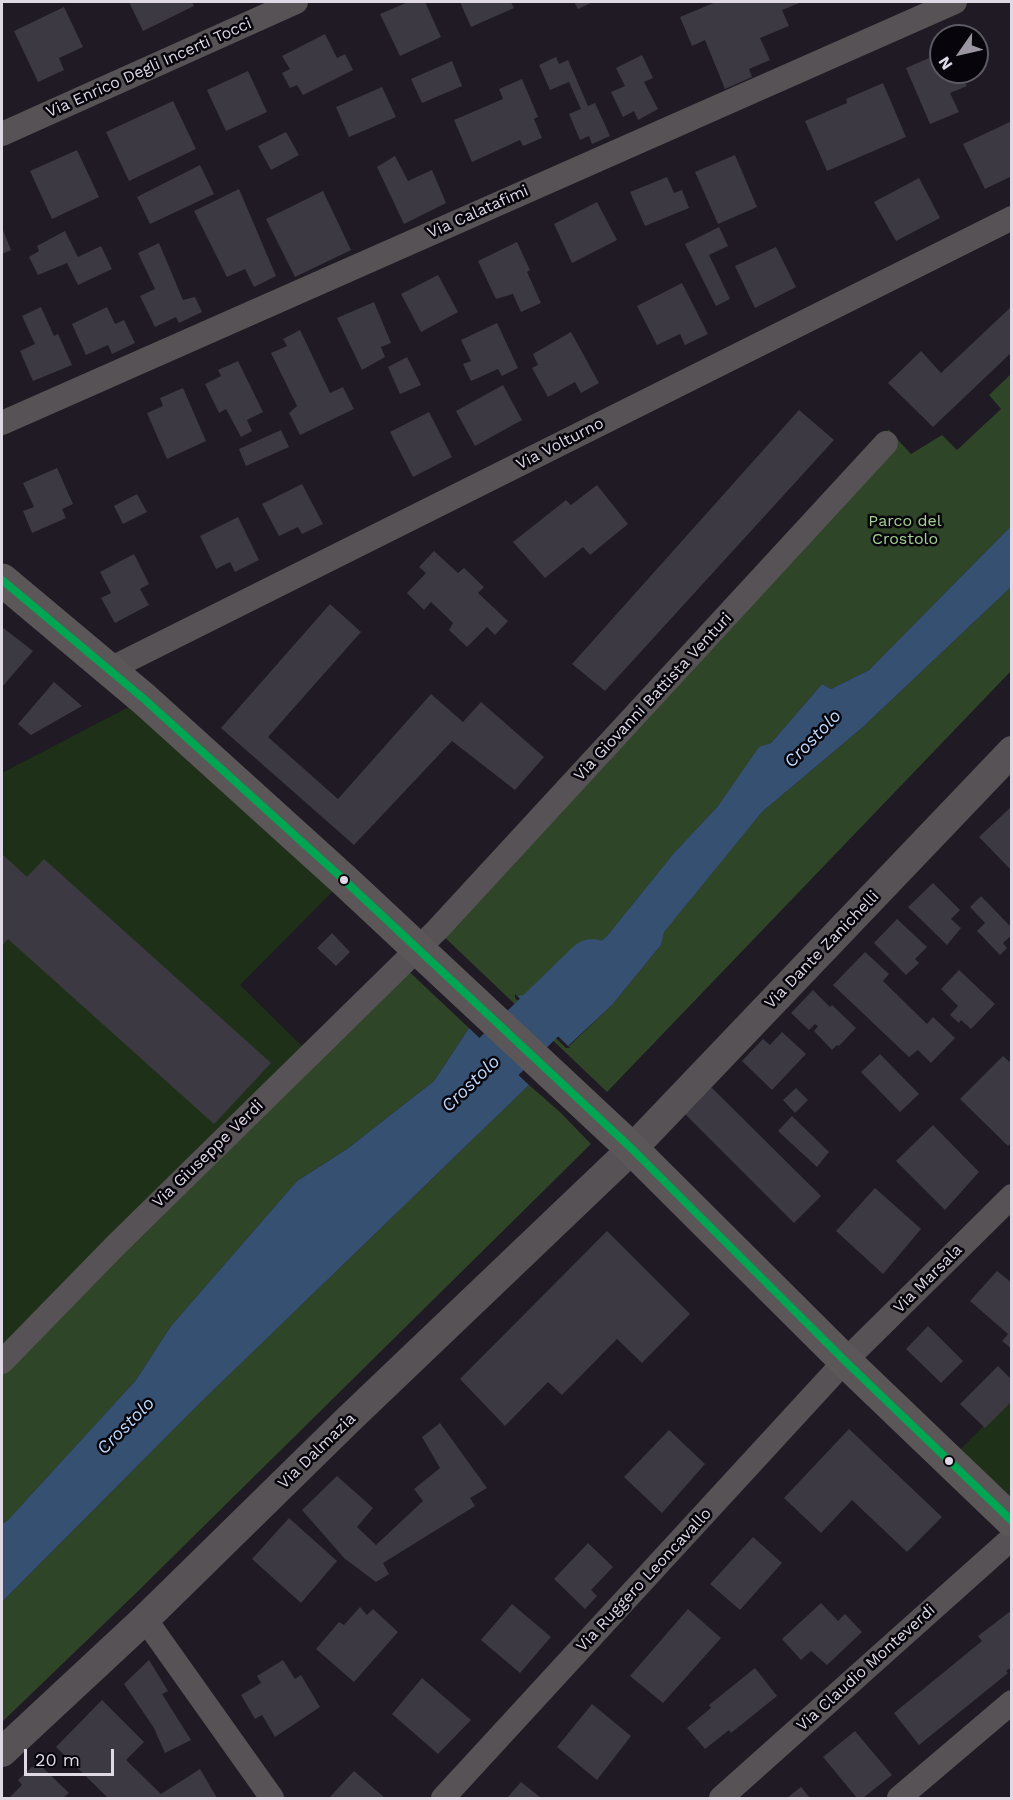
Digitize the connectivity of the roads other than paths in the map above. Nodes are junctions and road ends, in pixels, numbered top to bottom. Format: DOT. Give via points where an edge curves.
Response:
graph roads {
  1 [pos="296,2"];
  2 [pos="955,2"];
  3 [pos="2,134"];
  4 [pos="1011,218"];
  5 [pos="2,423"];
  6 [pos="886,443"];
  7 [pos="2,580"];
  8 [pos="108,670"];
  9 [pos="1011,751"];
  10 [pos="418,949"];
  11 [pos="632,1149"];
  12 [pos="1011,1196"];
  13 [pos="845,1361"];
  14 [pos="2,1362"];
  15 [pos="1011,1521"];
  16 [pos="1011,1538"];
  17 [pos="145,1619"];
  18 [pos="1011,1702"];
  19 [pos="2,1752"];
  20 [pos="272,1798"];
  21 [pos="443,1798"];
  22 [pos="721,1798"];
  23 [pos="898,1798"];
  1 -- 3 [label="street, Via Enrico Degli Incerti Tocci"];
  2 -- 5 [label="street, Via Calatafimi"];
  4 -- 8 [label="street, Via Volturno"];
  6 -- 10 [label="street, Via Giovanni Battista Venturi"];
  7 -- 8 [label="main road"];
  8 -- 10 [label="main road"];
  9 -- 11 [label="street, Via Dante Zanichelli"];
  10 -- 11 [label="main road"];
  10 -- 14 [label="street, Via Giuseppe Verdi"];
  11 -- 13 [label="main road"];
  11 -- 17 [label="street, Via Dalmazia"];
  12 -- 13 [label="street, Via Marsala"];
  13 -- 15 [label="main road"];
  13 -- 21 [label="street, Via Ruggero Leoncavallo"];
  16 -- 22 [label="street, Via Claudio Monteverdi"];
  17 -- 19 [label="street, Via Dalmazia"];
  17 -- 20 [label="street"];
  18 -- 23 [label="street"];
}
